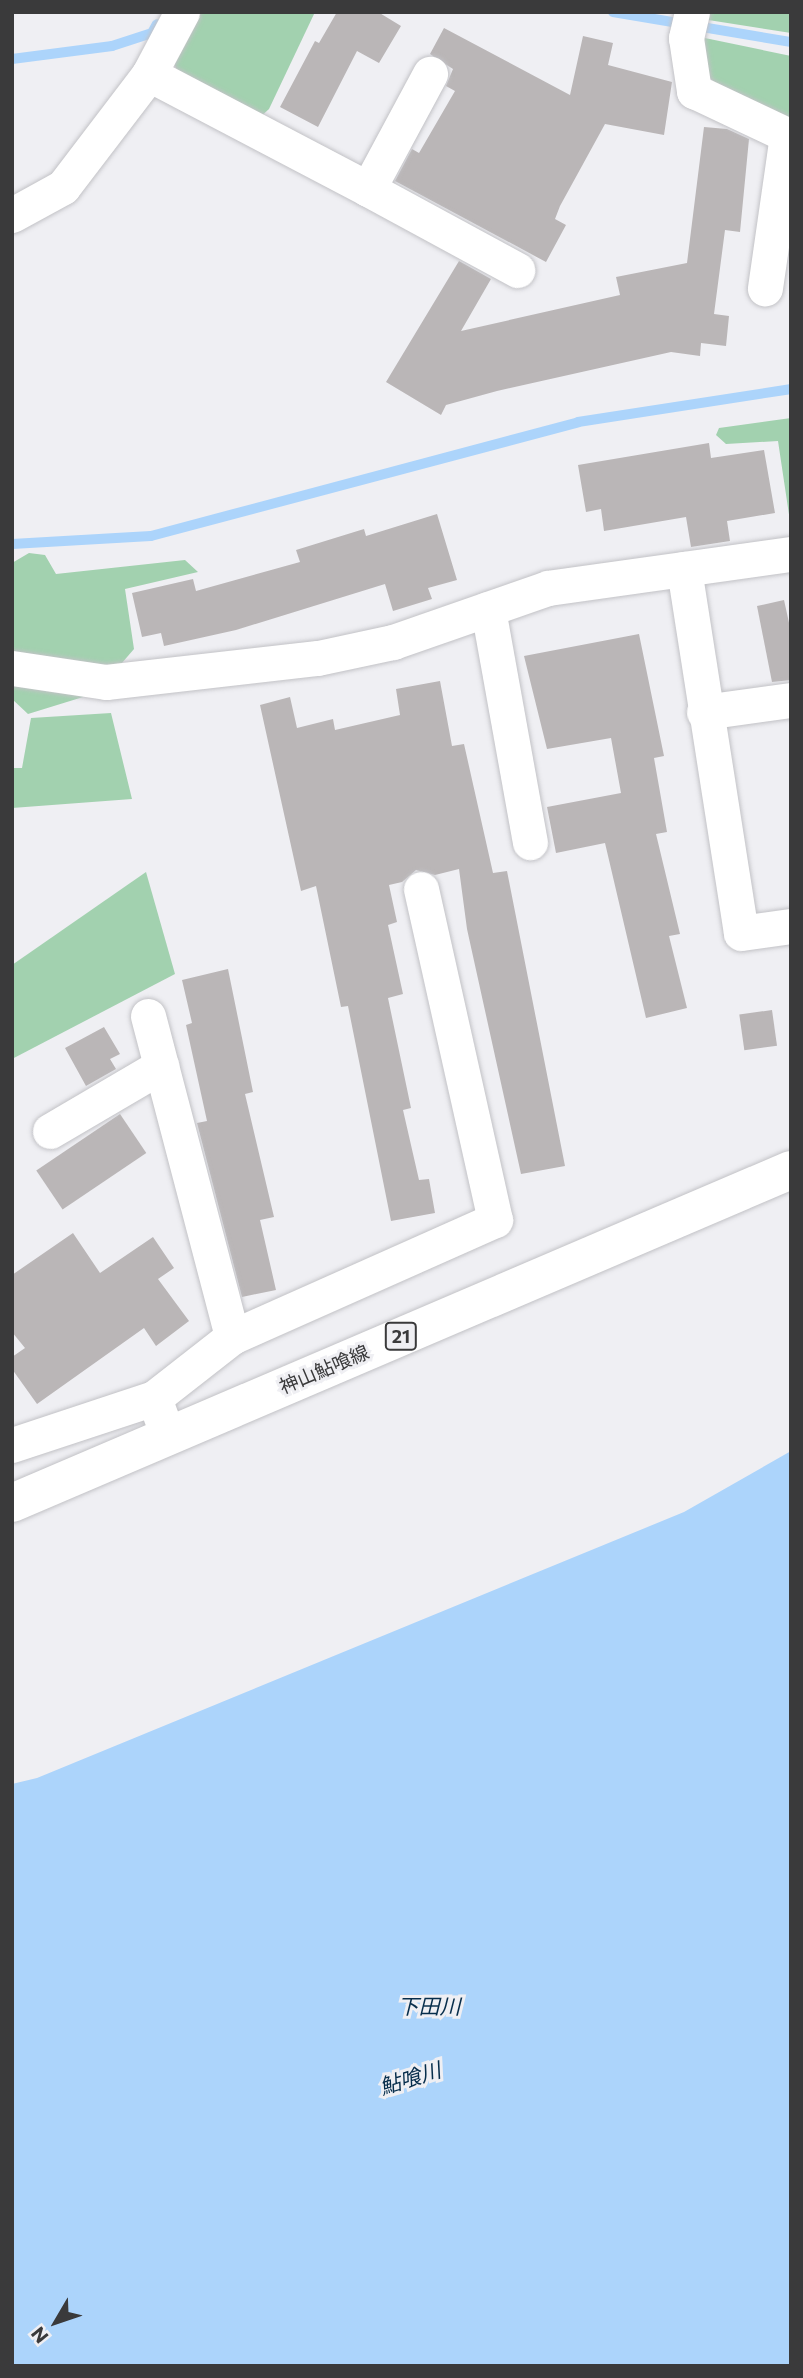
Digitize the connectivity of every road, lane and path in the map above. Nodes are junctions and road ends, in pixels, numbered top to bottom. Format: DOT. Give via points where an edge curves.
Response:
graph roads {
  1 [pos="181,12"];
  2 [pos="692,12"];
  3 [pos="149,74"];
  4 [pos="429,74"];
  5 [pos="789,135"];
  6 [pos="368,188"];
  7 [pos="12,215"];
  8 [pos="517,270"];
  9 [pos="765,288"];
  10 [pos="791,554"];
  11 [pos="684,569"];
  12 [pos="488,609"];
  13 [pos="12,668"];
  14 [pos="791,700"];
  15 [pos="704,712"];
  16 [pos="530,842"];
  17 [pos="421,889"];
  18 [pos="791,926"];
  19 [pos="148,1016"];
  20 [pos="161,1066"];
  21 [pos="50,1131"];
  22 [pos="791,1170"];
  23 [pos="232,1337"];
  24 [pos="154,1398"];
  25 [pos="168,1436"];
  26 [pos="12,1445"];
  27 [pos="12,1503"];
  1 -- 3 [label="street"];
  2 -- 5 [label="street" via="686,38 694,91"];
  3 -- 6 [label="street"];
  3 -- 7 [label="street" via="63,187"];
  4 -- 6 [label="street"];
  5 -- 9 [label="street"];
  6 -- 8 [label="street"];
  10 -- 11 [label="street"];
  11 -- 12 [label="street" via="548,588"];
  11 -- 15 [label="street"];
  12 -- 13 [label="street" via="393,642 254,667 106,682"];
  12 -- 16 [label="street"];
  14 -- 15 [label="street"];
  15 -- 18 [label="street" via="741,933"];
  17 -- 23 [label="street" via="495,1220"];
  19 -- 20 [label="street"];
  20 -- 21 [label="street"];
  20 -- 23 [label="street"];
  22 -- 25 [label="main road, 神山鮎喰線 / 21"];
  23 -- 24 [label="street"];
  24 -- 25 [label="street"];
  24 -- 26 [label="street"];
  25 -- 27 [label="main road, 神山鮎喰線 / 21"];
}
